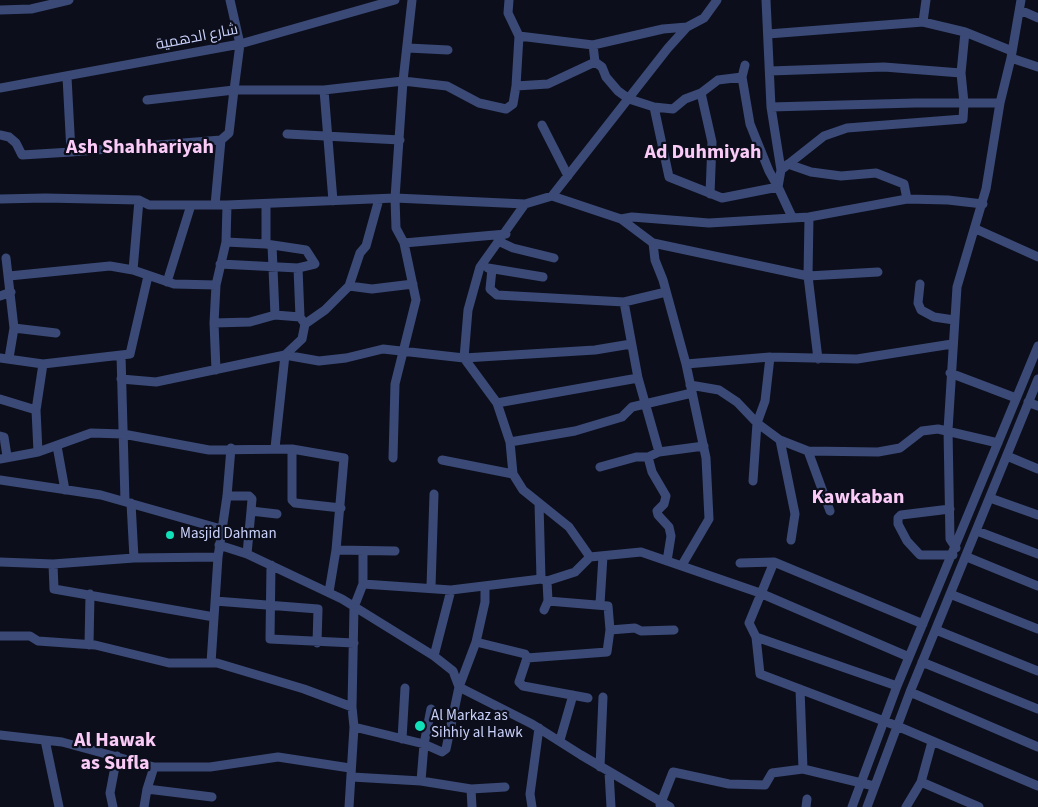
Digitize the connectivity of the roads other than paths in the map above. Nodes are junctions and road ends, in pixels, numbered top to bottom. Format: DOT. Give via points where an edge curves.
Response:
graph roads {
  1 [pos="69,0"];
  2 [pos="230,0"];
  3 [pos="395,0"];
  4 [pos="412,0"];
  5 [pos="509,0"];
  6 [pos="717,0"];
  7 [pos="766,0"];
  8 [pos="926,0"];
  9 [pos="1021,0"];
  10 [pos="0,10"];
  11 [pos="1020,10"];
  12 [pos="1038,18"];
  13 [pos="923,22"];
  14 [pos="688,27"];
  15 [pos="965,32"];
  16 [pos="768,34"];
  17 [pos="518,36"];
  18 [pos="240,44"];
  19 [pos="594,45"];
  20 [pos="408,48"];
  21 [pos="448,50"];
  22 [pos="1012,54"];
  23 [pos="595,62"];
  24 [pos="745,65"];
  25 [pos="1038,67"];
  26 [pos="770,71"];
  27 [pos="961,73"];
  28 [pos="67,77"];
  29 [pos="742,77"];
  30 [pos="403,81"];
  31 [pos="516,86"];
  32 [pos="0,88"];
  33 [pos="234,90"];
  34 [pos="324,90"];
  35 [pos="701,94"];
  36 [pos="629,99"];
  37 [pos="147,100"];
  38 [pos="964,103"];
  39 [pos="1000,104"];
  40 [pos="654,107"];
  41 [pos="771,107"];
  42 [pos="542,125"];
  43 [pos="287,134"];
  44 [pos="0,135"];
  45 [pos="328,136"];
  46 [pos="220,140"];
  47 [pos="400,140"];
  48 [pos="71,152"];
  49 [pos="784,167"];
  50 [pos="568,176"];
  51 [pos="778,187"];
  52 [pos="710,194"];
  53 [pos="552,196"];
  54 [pos="395,198"];
  55 [pos="0,199"];
  56 [pos="378,199"];
  57 [pos="907,199"];
  58 [pos="139,200"];
  59 [pos="333,201"];
  60 [pos="266,204"];
  61 [pos="525,204"];
  62 [pos="982,204"];
  63 [pos="191,205"];
  64 [pos="215,205"];
  65 [pos="227,206"];
  66 [pos="809,217"];
  67 [pos="792,218"];
  68 [pos="621,219"];
  69 [pos="976,229"];
  70 [pos="506,234"];
  71 [pos="498,241"];
  72 [pos="226,242"];
  73 [pos="653,243"];
  74 [pos="269,244"];
  75 [pos="404,244"];
  76 [pos="1038,257"];
  77 [pos="6,258"];
  78 [pos="554,258"];
  79 [pos="220,264"];
  80 [pos="480,267"];
  81 [pos="272,268"];
  82 [pos="298,268"];
  83 [pos="492,269"];
  84 [pos="133,270"];
  85 [pos="878,272"];
  86 [pos="9,276"];
  87 [pos="148,276"];
  88 [pos="808,276"];
  89 [pos="543,277"];
  90 [pos="167,282"];
  91 [pos="413,284"];
  92 [pos="920,284"];
  93 [pos="216,285"];
  94 [pos="349,286"];
  95 [pos="11,292"];
  96 [pos="666,292"];
  97 [pos="0,296"];
  98 [pos="624,302"];
  99 [pos="275,315"];
  100 [pos="303,320"];
  101 [pos="954,320"];
  102 [pos="214,323"];
  103 [pos="14,328"];
  104 [pos="56,332"];
  105 [pos="631,344"];
  106 [pos="952,344"];
  107 [pos="1038,346"];
  108 [pos="403,350"];
  109 [pos="121,355"];
  110 [pos="285,355"];
  111 [pos="770,357"];
  112 [pos="5,358"];
  113 [pos="464,358"];
  114 [pos="818,359"];
  115 [pos="43,364"];
  116 [pos="686,364"];
  117 [pos="216,370"];
  118 [pos="950,373"];
  119 [pos="638,378"];
  120 [pos="121,379"];
  121 [pos="1038,379"];
  122 [pos="691,389"];
  123 [pos="1016,398"];
  124 [pos="0,399"];
  125 [pos="1028,402"];
  126 [pos="497,403"];
  127 [pos="647,404"];
  128 [pos="1038,406"];
  129 [pos="36,410"];
  130 [pos="757,423"];
  131 [pos="948,430"];
  132 [pos="123,434"];
  133 [pos="0,436"];
  134 [pos="780,440"];
  135 [pos="510,442"];
  136 [pos="998,443"];
  137 [pos="57,446"];
  138 [pos="704,446"];
  139 [pos="231,448"];
  140 [pos="275,448"];
  141 [pos="292,449"];
  142 [pos="808,451"];
  143 [pos="38,452"];
  144 [pos="659,452"];
  145 [pos="1007,456"];
  146 [pos="648,457"];
  147 [pos="4,458"];
  148 [pos="393,458"];
  149 [pos="442,460"];
  150 [pos="600,467"];
  151 [pos="1038,469"];
  152 [pos="513,474"];
  153 [pos="0,480"];
  154 [pos="753,481"];
  155 [pos="65,490"];
  156 [pos="434,494"];
  157 [pos="227,496"];
  158 [pos="990,498"];
  159 [pos="128,502"];
  160 [pos="539,503"];
  161 [pos="341,508"];
  162 [pos="950,510"];
  163 [pos="251,511"];
  164 [pos="830,511"];
  165 [pos="277,514"];
  166 [pos="1038,515"];
  167 [pos="221,529"];
  168 [pos="977,532"];
  169 [pos="791,540"];
  170 [pos="219,546"];
  171 [pos="336,550"];
  172 [pos="364,551"];
  173 [pos="394,551"];
  174 [pos="954,552"];
  175 [pos="247,554"];
  176 [pos="1038,554"];
  177 [pos="604,556"];
  178 [pos="218,557"];
  179 [pos="590,557"];
  180 [pos="967,557"];
  181 [pos="134,558"];
  182 [pos="667,561"];
  183 [pos="0,562"];
  184 [pos="774,562"];
  185 [pos="740,563"];
  186 [pos="53,564"];
  187 [pos="271,565"];
  188 [pos="682,565"];
  189 [pos="544,580"];
  190 [pos="363,584"];
  191 [pos="1038,586"];
  192 [pos="431,587"];
  193 [pos="485,587"];
  194 [pos="451,590"];
  195 [pos="329,592"];
  196 [pos="760,593"];
  197 [pos="90,594"];
  198 [pos="950,594"];
  199 [pos="215,601"];
  200 [pos="548,601"];
  201 [pos="600,604"];
  202 [pos="269,605"];
  203 [pos="354,607"];
  204 [pos="544,610"];
  205 [pos="214,617"];
  206 [pos="923,624"];
  207 [pos="1038,629"];
  208 [pos="610,630"];
  209 [pos="674,630"];
  210 [pos="936,630"];
  211 [pos="0,636"];
  212 [pos="756,637"];
  213 [pos="476,642"];
  214 [pos="318,643"];
  215 [pos="354,643"];
  216 [pos="89,645"];
  217 [pos="434,656"];
  218 [pos="909,657"];
  219 [pos="527,658"];
  220 [pos="922,662"];
  221 [pos="211,663"];
  222 [pos="1038,671"];
  223 [pos="897,686"];
  224 [pos="459,687"];
  225 [pos="405,688"];
  226 [pos="800,689"];
  227 [pos="910,692"];
  228 [pos="573,695"];
  229 [pos="603,697"];
  230 [pos="588,698"];
  231 [pos="352,707"];
  232 [pos="431,709"];
  233 [pos="1038,709"];
  234 [pos="884,721"];
  235 [pos="898,726"];
  236 [pos="354,727"];
  237 [pos="539,728"];
  238 [pos="0,735"];
  239 [pos="402,739"];
  240 [pos="45,740"];
  241 [pos="560,740"];
  242 [pos="932,742"];
  243 [pos="424,744"];
  244 [pos="1038,747"];
  245 [pos="117,756"];
  246 [pos="600,766"];
  247 [pos="154,767"];
  248 [pos="803,769"];
  249 [pos="352,772"];
  250 [pos="609,772"];
  251 [pos="421,780"];
  252 [pos="862,782"];
  253 [pos="921,782"];
  254 [pos="874,786"];
  255 [pos="1038,786"];
  256 [pos="505,787"];
  257 [pos="146,789"];
  258 [pos="472,789"];
  259 [pos="609,796"];
  260 [pos="212,797"];
  261 [pos="660,804"];
  262 [pos="59,807"];
  263 [pos="113,807"];
  264 [pos="144,807"];
  265 [pos="350,807"];
  266 [pos="472,807"];
  267 [pos="532,807"];
  268 [pos="602,807"];
  269 [pos="611,807"];
  270 [pos="670,807"];
  271 [pos="852,807"];
  272 [pos="867,807"];
  273 [pos="906,807"];
  274 [pos="979,807"];
  1 -- 10 [label="street" via="31,9"];
  2 -- 18 [label="street"];
  3 -- 18 [label="street, شارع الدهمية"];
  4 -- 20 [label="street"];
  5 -- 17 [label="street" via="508,13"];
  6 -- 14 [label="street" via="704,18"];
  7 -- 16 [label="street"];
  8 -- 13 [label="street"];
  9 -- 11 [label="street"];
  11 -- 12 [label="street"];
  11 -- 22 [label="street"];
  13 -- 15 [label="street"];
  13 -- 16 [label="street"];
  14 -- 19 [label="street" via="663,29"];
  14 -- 36 [label="street"];
  15 -- 22 [label="street"];
  15 -- 27 [label="street"];
  16 -- 26 [label="street"];
  17 -- 19 [label="street"];
  17 -- 31 [label="street"];
  18 -- 28 [label="street, شارع الدهمية"];
  18 -- 33 [label="street"];
  19 -- 23 [label="street"];
  20 -- 21 [label="street"];
  20 -- 30 [label="street"];
  22 -- 25 [label="street"];
  22 -- 39 [label="street"];
  23 -- 31 [label="street" via="548,84"];
  23 -- 36 [label="street" via="618,91"];
  24 -- 29 [label="street"];
  26 -- 27 [label="street" via="884,67"];
  26 -- 41 [label="street"];
  27 -- 38 [label="street"];
  28 -- 32 [label="street, شارع الدهمية"];
  28 -- 48 [label="street"];
  29 -- 35 [label="street" via="718,80"];
  29 -- 51 [label="street" via="750,124"];
  30 -- 31 [label="street" via="447,86 479,103 506,109 513,104"];
  30 -- 34 [label="street"];
  30 -- 47 [label="street"];
  33 -- 34 [label="street"];
  33 -- 37 [label="street"];
  33 -- 46 [label="street" via="229,133"];
  34 -- 45 [label="street"];
  35 -- 40 [label="street" via="673,109"];
  35 -- 52 [label="street" via="712,142"];
  36 -- 40 [label="street"];
  36 -- 50 [label="street"];
  38 -- 39 [label="street"];
  38 -- 41 [label="street"];
  38 -- 49 [label="street" via="963,119 847,128 824,136"];
  39 -- 62 [label="street"];
  40 -- 52 [label="street" via="669,177"];
  41 -- 49 [label="street"];
  42 -- 50 [label="street"];
  43 -- 45 [label="street"];
  44 -- 48 [label="street" via="16,143 22,155"];
  45 -- 47 [label="street"];
  45 -- 59 [label="street"];
  46 -- 48 [label="street"];
  46 -- 64 [label="street"];
  47 -- 54 [label="street"];
  49 -- 51 [label="street"];
  49 -- 57 [label="street" via="841,176 876,173 904,184"];
  50 -- 53 [label="street"];
  51 -- 52 [label="street" via="722,198"];
  51 -- 67 [label="street"];
  53 -- 61 [label="street"];
  53 -- 68 [label="street"];
  54 -- 56 [label="street"];
  54 -- 61 [label="street"];
  54 -- 75 [label="street" via="396,228"];
  55 -- 58 [label="street"];
  56 -- 59 [label="street"];
  56 -- 94 [label="street" via="366,246 360,253"];
  57 -- 62 [label="street"];
  57 -- 66 [label="street"];
  58 -- 63 [label="street" via="148,205"];
  58 -- 84 [label="street"];
  59 -- 60 [label="street"];
  60 -- 65 [label="street"];
  60 -- 74 [label="street"];
  61 -- 70 [label="street"];
  62 -- 69 [label="street"];
  63 -- 64 [label="street"];
  63 -- 90 [label="street"];
  64 -- 65 [label="street"];
  65 -- 72 [label="street"];
  66 -- 67 [label="street"];
  66 -- 88 [label="street"];
  67 -- 68 [label="street" via="709,223"];
  68 -- 73 [label="street"];
  69 -- 76 [label="street"];
  69 -- 101 [label="street" via="957,287"];
  70 -- 71 [label="street"];
  70 -- 75 [label="street"];
  71 -- 78 [label="street"];
  71 -- 80 [label="street"];
  72 -- 74 [label="street"];
  72 -- 79 [label="street"];
  73 -- 88 [label="street"];
  73 -- 96 [label="street"];
  74 -- 81 [label="street"];
  74 -- 82 [label="street" via="306,250 314,264"];
  75 -- 91 [label="street"];
  77 -- 86 [label="street"];
  79 -- 81 [label="street"];
  79 -- 93 [label="street"];
  80 -- 83 [label="street"];
  80 -- 113 [label="street" via="468,310"];
  81 -- 82 [label="street"];
  81 -- 99 [label="street"];
  82 -- 100 [label="street"];
  83 -- 89 [label="street"];
  83 -- 98 [label="street" via="490,289 497,295"];
  84 -- 86 [label="street" via="110,266"];
  84 -- 87 [label="street"];
  85 -- 88 [label="street"];
  86 -- 95 [label="street"];
  87 -- 90 [label="street"];
  87 -- 109 [label="street" via="130,354"];
  88 -- 114 [label="street"];
  90 -- 93 [label="street"];
  91 -- 94 [label="street" via="372,289"];
  91 -- 108 [label="street" via="416,300"];
  92 -- 101 [label="street" via="918,304 921,310 934,317"];
  93 -- 102 [label="street"];
  94 -- 100 [label="street" via="324,310"];
  95 -- 97 [label="street"];
  95 -- 103 [label="street"];
  96 -- 98 [label="street"];
  96 -- 116 [label="street"];
  98 -- 105 [label="street"];
  99 -- 100 [label="street"];
  99 -- 102 [label="street" via="250,322"];
  100 -- 110 [label="street" via="302,339"];
  101 -- 106 [label="street"];
  102 -- 117 [label="street"];
  103 -- 104 [label="street"];
  103 -- 112 [label="street"];
  105 -- 113 [label="street" via="594,350"];
  105 -- 119 [label="street"];
  106 -- 114 [label="street" via="857,359"];
  106 -- 118 [label="street"];
  107 -- 123 [label="street"];
  108 -- 110 [label="street" via="383,349 319,361"];
  108 -- 113 [label="street"];
  108 -- 148 [label="street" via="395,384"];
  109 -- 115 [label="street"];
  109 -- 120 [label="street"];
  110 -- 117 [label="street"];
  110 -- 140 [label="street"];
  111 -- 114 [label="street"];
  111 -- 116 [label="street"];
  111 -- 130 [label="street" via="765,401"];
  112 -- 115 [label="street"];
  113 -- 126 [label="street"];
  115 -- 129 [label="street"];
  116 -- 122 [label="street"];
  117 -- 120 [label="street" via="156,382"];
  118 -- 123 [label="street"];
  118 -- 131 [label="street"];
  119 -- 126 [label="street"];
  119 -- 127 [label="street"];
  120 -- 132 [label="street"];
  121 -- 125 [label="street"];
  122 -- 127 [label="street"];
  122 -- 130 [label="street" via="719,390 737,402"];
  122 -- 138 [label="street"];
  123 -- 136 [label="street"];
  124 -- 129 [label="street"];
  125 -- 128 [label="street"];
  125 -- 145 [label="street"];
  126 -- 135 [label="street"];
  127 -- 135 [label="street" via="632,407 622,417 575,431"];
  127 -- 144 [label="street"];
  129 -- 143 [label="street"];
  130 -- 134 [label="street"];
  130 -- 154 [label="street"];
  131 -- 136 [label="street"];
  131 -- 142 [label="street" via="922,431 900,448 878,452"];
  131 -- 162 [label="street"];
  132 -- 137 [label="street" via="91,433"];
  132 -- 139 [label="street" via="209,450"];
  132 -- 159 [label="street"];
  133 -- 147 [label="street" via="4,437"];
  134 -- 142 [label="street"];
  134 -- 169 [label="street" via="795,514"];
  135 -- 152 [label="street"];
  136 -- 174 [label="street"];
  137 -- 143 [label="street"];
  137 -- 155 [label="street"];
  138 -- 144 [label="street"];
  138 -- 188 [label="street" via="709,519"];
  139 -- 140 [label="street"];
  139 -- 157 [label="street"];
  140 -- 141 [label="street"];
  141 -- 161 [label="street" via="292,500"];
  141 -- 161 [label="street" via="344,458"];
  142 -- 164 [label="street"];
  143 -- 147 [label="street"];
  144 -- 146 [label="street"];
  145 -- 151 [label="street"];
  145 -- 158 [label="street"];
  146 -- 150 [label="street"];
  146 -- 182 [label="street" via="652,472 666,496 657,511 669,527 671,536"];
  149 -- 152 [label="street"];
  152 -- 160 [label="street" via="522,490"];
  153 -- 155 [label="street"];
  155 -- 159 [label="street"];
  156 -- 192 [label="street"];
  157 -- 163 [label="street" via="249,496 252,499"];
  157 -- 167 [label="street"];
  158 -- 166 [label="street"];
  158 -- 168 [label="street"];
  159 -- 167 [label="street"];
  159 -- 181 [label="street"];
  160 -- 179 [label="street" via="569,527"];
  160 -- 189 [label="street"];
  161 -- 171 [label="street"];
  162 -- 174 [label="street" via="950,539"];
  162 -- 174 [label="street" via="902,515 898,524 920,555"];
  163 -- 165 [label="street"];
  163 -- 175 [label="street"];
  167 -- 170 [label="street"];
  168 -- 176 [label="street"];
  168 -- 180 [label="street"];
  170 -- 175 [label="street"];
  170 -- 178 [label="street"];
  171 -- 172 [label="street"];
  171 -- 195 [label="street"];
  172 -- 173 [label="street"];
  172 -- 190 [label="street"];
  174 -- 206 [label="street"];
  175 -- 187 [label="street"];
  177 -- 179 [label="street"];
  177 -- 182 [label="street" via="641,552"];
  177 -- 201 [label="street"];
  178 -- 181 [label="street"];
  178 -- 199 [label="street"];
  179 -- 189 [label="street" via="575,572"];
  180 -- 191 [label="street"];
  180 -- 198 [label="street"];
  181 -- 186 [label="street"];
  182 -- 188 [label="street"];
  183 -- 186 [label="street"];
  184 -- 185 [label="street"];
  184 -- 196 [label="street"];
  184 -- 206 [label="street"];
  186 -- 197 [label="street" via="54,589"];
  187 -- 195 [label="street"];
  187 -- 202 [label="street"];
  188 -- 196 [label="street"];
  189 -- 193 [label="street"];
  189 -- 200 [label="street"];
  190 -- 192 [label="street"];
  190 -- 203 [label="street"];
  192 -- 194 [label="street"];
  193 -- 194 [label="street"];
  193 -- 213 [label="street"];
  194 -- 217 [label="street"];
  195 -- 203 [label="street"];
  196 -- 212 [label="street" via="749,623"];
  196 -- 218 [label="street"];
  197 -- 205 [label="street"];
  197 -- 216 [label="street"];
  198 -- 207 [label="street"];
  198 -- 210 [label="street"];
  199 -- 202 [label="street"];
  199 -- 205 [label="street"];
  200 -- 201 [label="street"];
  200 -- 204 [label="street"];
  201 -- 208 [label="street" via="608,606"];
  202 -- 214 [label="street" via="270,639"];
  202 -- 214 [label="street" via="318,609"];
  203 -- 215 [label="street"];
  203 -- 217 [label="street"];
  205 -- 221 [label="street"];
  206 -- 218 [label="street"];
  208 -- 209 [label="street"];
  208 -- 219 [label="street" via="607,652"];
  210 -- 220 [label="street"];
  210 -- 222 [label="street"];
  211 -- 216 [label="street" via="30,636 38,641"];
  212 -- 223 [label="street"];
  212 -- 226 [label="street" via="760,674"];
  213 -- 219 [label="street" via="524,654"];
  213 -- 224 [label="street"];
  214 -- 215 [label="street"];
  215 -- 231 [label="street"];
  216 -- 221 [label="street" via="169,663"];
  217 -- 224 [label="street" via="453,672"];
  218 -- 223 [label="street"];
  219 -- 228 [label="street" via="519,682 523,686"];
  220 -- 227 [label="street"];
  220 -- 233 [label="street"];
  221 -- 231 [label="street" via="256,673"];
  223 -- 234 [label="street"];
  224 -- 237 [label="street"];
  224 -- 243 [label="street" via="446,749 442,752"];
  225 -- 239 [label="street"];
  226 -- 234 [label="street"];
  226 -- 248 [label="street"];
  227 -- 235 [label="street"];
  227 -- 244 [label="street"];
  228 -- 230 [label="street"];
  228 -- 241 [label="street"];
  229 -- 246 [label="street"];
  231 -- 236 [label="street"];
  232 -- 243 [label="street"];
  234 -- 235 [label="street"];
  234 -- 252 [label="street"];
  235 -- 242 [label="street"];
  235 -- 254 [label="street"];
  236 -- 239 [label="street"];
  236 -- 249 [label="street"];
  237 -- 241 [label="street"];
  237 -- 267 [label="street" via="530,794"];
  238 -- 240 [label="street"];
  239 -- 243 [label="street"];
  240 -- 245 [label="street"];
  240 -- 262 [label="street"];
  241 -- 246 [label="street"];
  242 -- 253 [label="street"];
  242 -- 255 [label="street"];
  243 -- 251 [label="street"];
  245 -- 247 [label="street"];
  245 -- 263 [label="street" via="110,793"];
  246 -- 250 [label="street"];
  247 -- 249 [label="street" via="210,767 278,757"];
  247 -- 257 [label="street"];
  248 -- 252 [label="street"];
  248 -- 261 [label="street" via="772,773 765,785 729,784 673,772"];
  249 -- 251 [label="street"];
  249 -- 265 [label="street"];
  250 -- 259 [label="street"];
  250 -- 261 [label="street"];
  251 -- 258 [label="street"];
  252 -- 254 [label="street"];
  252 -- 271 [label="street"];
  253 -- 273 [label="street"];
  253 -- 274 [label="street"];
  254 -- 272 [label="street"];
  256 -- 258 [label="street"];
  257 -- 260 [label="street"];
  257 -- 264 [label="street"];
  258 -- 266 [label="street"];
  259 -- 268 [label="street"];
  259 -- 269 [label="street"];
  261 -- 270 [label="street"];
}
